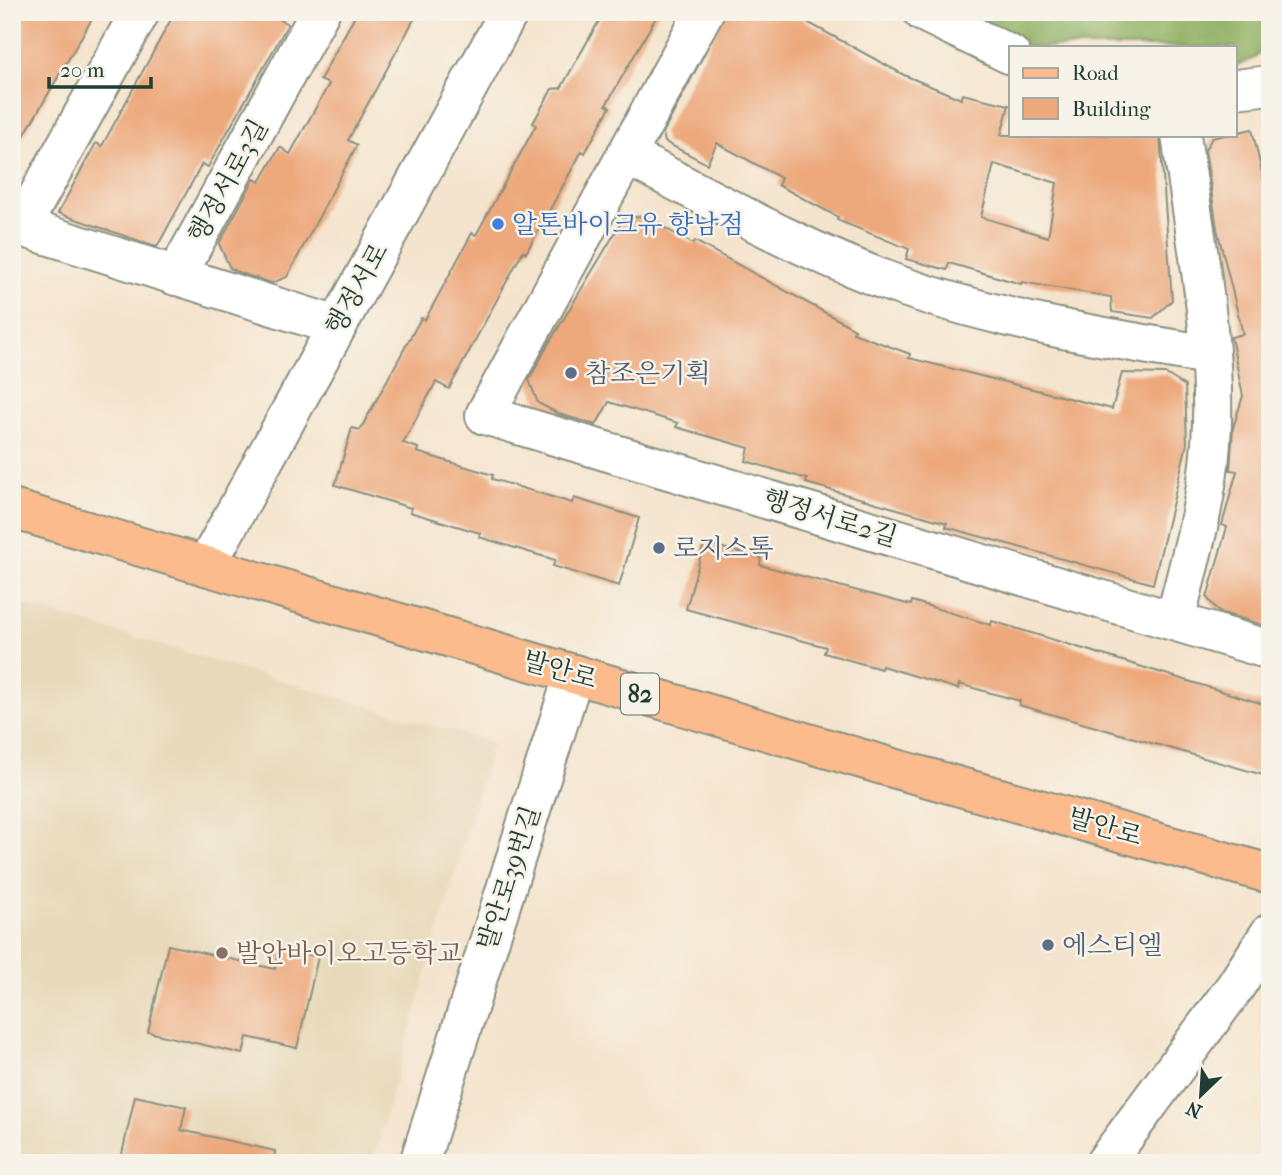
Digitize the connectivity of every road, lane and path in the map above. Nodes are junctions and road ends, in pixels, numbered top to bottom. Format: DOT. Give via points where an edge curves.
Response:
graph roads {
  1 [pos="140,12"];
  2 [pos="320,12"];
  3 [pos="509,12"];
  4 [pos="704,12"];
  5 [pos="923,12"];
  6 [pos="1009,54"];
  7 [pos="1270,85"];
  8 [pos="1236,89"];
  9 [pos="1181,136"];
  10 [pos="626,155"];
  11 [pos="17,225"];
  12 [pos="176,276"];
  13 [pos="337,326"];
  14 [pos="1209,355"];
  15 [pos="12,509"];
  16 [pos="206,566"];
  17 [pos="1175,621"];
  18 [pos="1270,650"];
  19 [pos="574,674"];
  20 [pos="1270,874"];
  21 [pos="1270,933"];
  22 [pos="419,1163"];
  23 [pos="1105,1163"];
  1 -- 11 [label="street, 행정서로3길"];
  2 -- 12 [label="street, 행정서로3길"];
  3 -- 13 [label="street, 행정서로"];
  4 -- 10 [label="street"];
  5 -- 6 [label="street"];
  7 -- 8 [label="street"];
  9 -- 14 [label="street"];
  10 -- 14 [label="street" via="811,250 904,287 1071,333"];
  10 -- 17 [label="street, 행정서로2길" via="485,415"];
  11 -- 12 [label="street, 행정서로3길"];
  12 -- 13 [label="street, 행정서로3길"];
  13 -- 16 [label="street, 행정서로"];
  14 -- 17 [label="street" via="1212,441 1205,499"];
  15 -- 16 [label="main road, 발안로 / 82"];
  16 -- 19 [label="main road, 발안로 / 82"];
  17 -- 18 [label="street, 행정서로2길"];
  19 -- 20 [label="main road, 발안로 / 82"];
  19 -- 22 [label="street, 발안로39번길"];
  21 -- 23 [label="street"];
}
